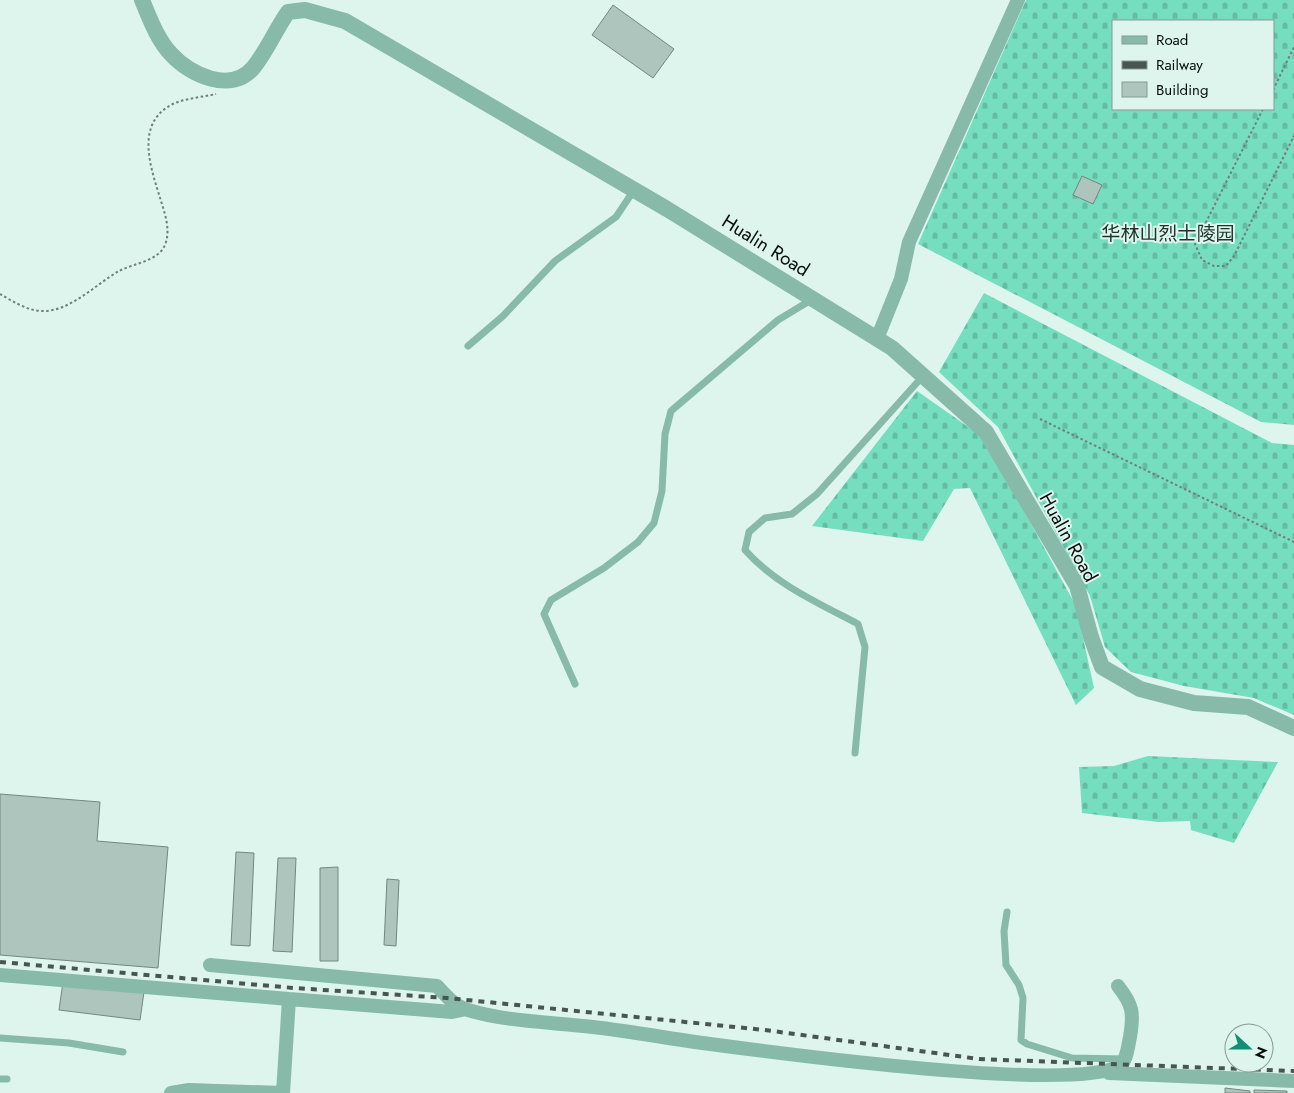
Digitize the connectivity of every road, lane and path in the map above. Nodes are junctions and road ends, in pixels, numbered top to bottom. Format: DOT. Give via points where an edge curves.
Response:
graph roads {
  1 [pos="142,0"];
  2 [pos="1018,0"];
  3 [pos="1294,47"];
  4 [pos="233,80"];
  5 [pos="1274,88"];
  6 [pos="1262,110"];
  7 [pos="1294,136"];
  8 [pos="634,190"];
  9 [pos="0,294"];
  10 [pos="813,298"];
  11 [pos="877,339"];
  12 [pos="468,346"];
  13 [pos="924,375"];
  14 [pos="1040,419"];
  15 [pos="1294,542"];
  16 [pos="575,684"];
  17 [pos="1294,728"];
  18 [pos="855,753"];
  19 [pos="1006,912"];
  20 [pos="210,965"];
  21 [pos="0,975"];
  22 [pos="1118,986"];
  23 [pos="289,999"];
  24 [pos="466,1009"];
  25 [pos="0,1038"];
  26 [pos="123,1052"];
  27 [pos="1124,1059"];
  28 [pos="1108,1073"];
  29 [pos="1294,1081"];
  30 [pos="171,1093"];
  1 -- 4 [label="street" via="154,30 172,55 201,76"];
  2 -- 11 [label="street" via="909,242 901,279"];
  3 -- 5 [label="path"];
  4 -- 8 [label="street, Hualin Road" via="253,69 288,12 305,10 345,22"];
  4 -- 9 [label="path" via="226,90 165,109 151,128 147,142 149,158 167,226 166,243 158,253 138,265 121,270 54,310 41,312"];
  6 -- 7 [label="path" via="1195,244 1202,260 1214,266 1226,266 1234,256"];
  8 -- 10 [label="street, Hualin Road"];
  8 -- 12 [label="lane" via="616,217 555,261 510,310"];
  10 -- 11 [label="street, Hualin Road"];
  10 -- 16 [label="lane" via="778,320 671,411 665,434 662,491 654,522 631,547 604,568 551,600 544,614"];
  11 -- 13 [label="street, Hualin Road"];
  13 -- 17 [label="street, Hualin Road" via="986,432 1077,586 1102,668 1140,688 1194,703 1248,707"];
  13 -- 18 [label="lane" via="817,494 792,514 765,518 749,532 745,550 762,569 858,624 866,647"];
  14 -- 15 [label="path"];
  19 -- 27 [label="lane" via="1006,965 1023,998 1021,1040 1072,1058"];
  20 -- 24 [label="street" via="437,986 447,998"];
  21 -- 23 [label="street"];
  22 -- 27 [label="street" via="1134,1014"];
  23 -- 24 [label="street" via="452,1012"];
  23 -- 30 [label="street" via="283,1093 189,1090"];
  24 -- 28 [label="street" via="510,1018 595,1027 1004,1086 1075,1081"];
  25 -- 26 [label="lane" via="69,1043"];
  27 -- 28 [label="street" via="1121,1066"];
  28 -- 29 [label="street"];
}
